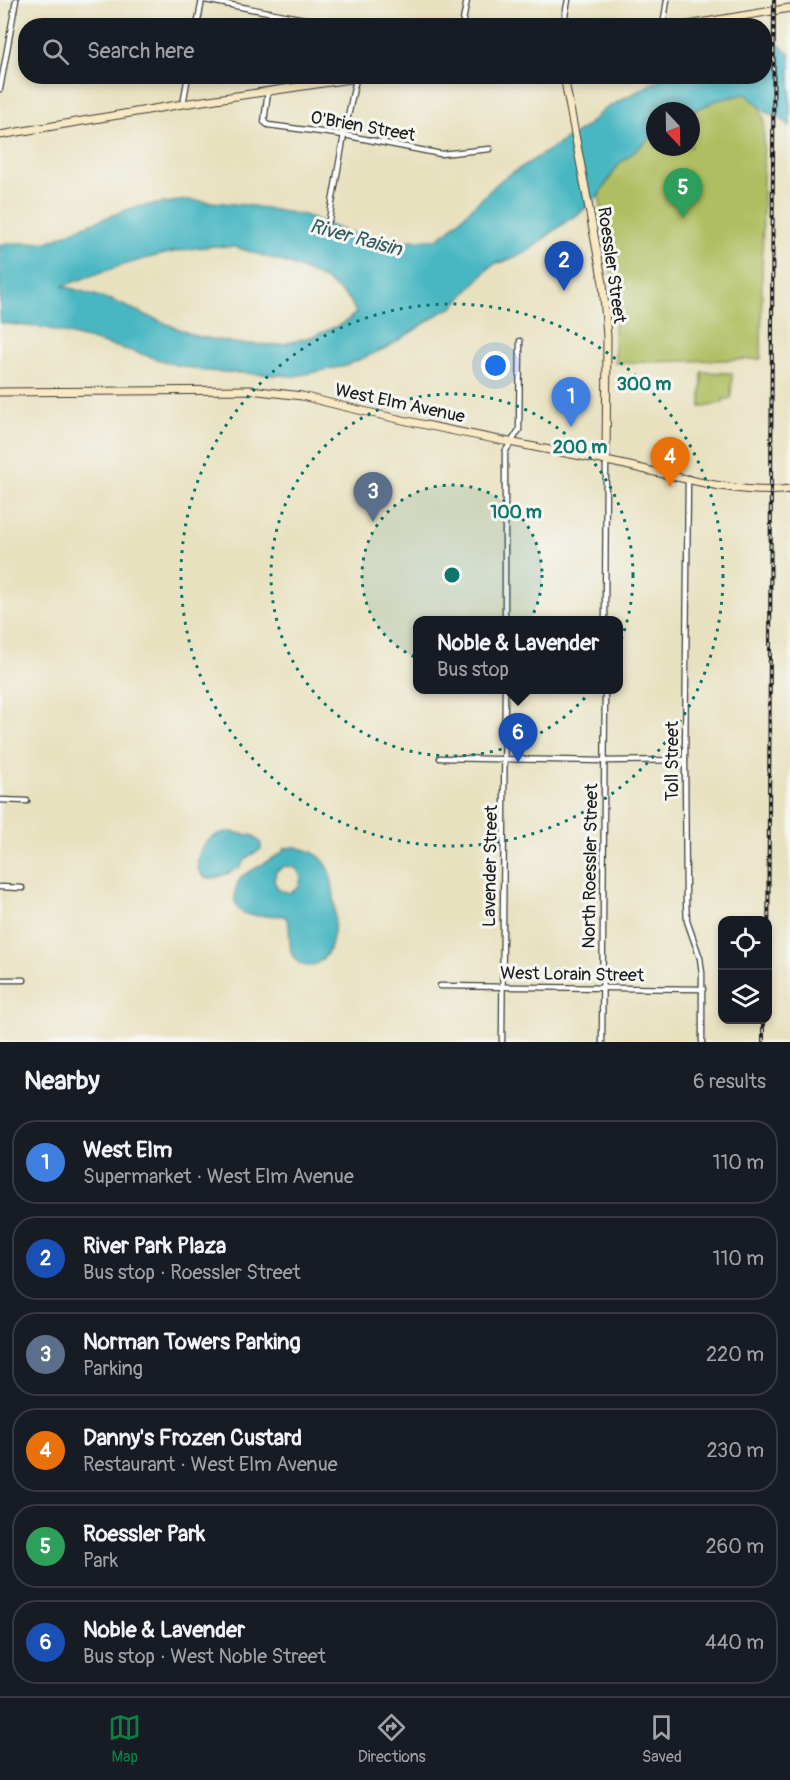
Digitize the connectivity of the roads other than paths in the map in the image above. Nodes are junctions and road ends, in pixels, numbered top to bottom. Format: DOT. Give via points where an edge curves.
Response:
graph roads {
  1 [pos="16,0"];
  2 [pos="203,0"];
  3 [pos="467,0"];
  4 [pos="568,0"];
  5 [pos="668,0"];
  6 [pos="790,8"];
  7 [pos="199,18"];
  8 [pos="299,18"];
  9 [pos="464,18"];
  10 [pos="565,18"];
  11 [pos="665,18"];
  12 [pos="730,18"];
  13 [pos="2,62"];
  14 [pos="187,84"];
  15 [pos="319,84"];
  16 [pos="355,84"];
  17 [pos="565,84"];
  18 [pos="0,89"];
  19 [pos="268,91"];
  20 [pos="183,104"];
  21 [pos="0,135"];
  22 [pos="344,135"];
  23 [pos="490,149"];
  24 [pos="329,220"];
  25 [pos="520,341"];
  26 [pos="0,392"];
  27 [pos="509,443"];
  28 [pos="606,461"];
  29 [pos="688,478"];
  30 [pos="790,489"];
  31 [pos="505,616"];
  32 [pos="605,616"];
  33 [pos="505,694"];
  34 [pos="605,694"];
  35 [pos="440,758"];
  36 [pos="505,759"];
  37 [pos="685,759"];
  38 [pos="605,761"];
  39 [pos="0,800"];
  40 [pos="27,801"];
  41 [pos="0,887"];
  42 [pos="22,888"];
  43 [pos="0,980"];
  44 [pos="24,980"];
  45 [pos="440,986"];
  46 [pos="502,986"];
  47 [pos="602,988"];
  48 [pos="703,988"];
  49 [pos="502,1042"];
  50 [pos="602,1042"];
  51 [pos="702,1042"];
  1 -- 13 [label="street"];
  2 -- 7 [label="street"];
  2 -- 8 [label="street"];
  3 -- 9 [label="street"];
  4 -- 10 [label="street"];
  5 -- 11 [label="street"];
  6 -- 12 [label="street"];
  13 -- 18 [label="street"];
  14 -- 20 [label="street"];
  15 -- 19 [label="street"];
  16 -- 22 [label="street"];
  17 -- 28 [label="street, Roessler Street" via="603,283 607,337"];
  19 -- 20 [label="street"];
  19 -- 22 [label="street, O'Brien Street" via="264,122 268,125"];
  20 -- 21 [label="street"];
  22 -- 23 [label="street, O'Brien Street" via="441,154"];
  22 -- 24 [label="street"];
  25 -- 27 [label="street" via="520,420 517,435"];
  26 -- 27 [label="street, West Elm Avenue" via="250,390 302,396"];
  27 -- 28 [label="street, West Elm Avenue"];
  27 -- 31 [label="street" via="505,452"];
  28 -- 29 [label="street, West Elm Avenue"];
  28 -- 32 [label="street"];
  29 -- 30 [label="street, West Elm Avenue" via="744,489"];
  29 -- 37 [label="street, Toll Street"];
  33 -- 36 [label="street, Lavender Street"];
  34 -- 38 [label="street, North Roessler Street"];
  35 -- 36 [label="street"];
  36 -- 38 [label="street"];
  36 -- 46 [label="street, Lavender Street"];
  37 -- 38 [label="street"];
  37 -- 48 [label="street, Toll Street" via="687,921 700,958"];
  38 -- 47 [label="street, North Roessler Street"];
  39 -- 40 [label="street"];
  41 -- 42 [label="street"];
  43 -- 44 [label="street"];
  45 -- 46 [label="street, West Lorain Street"];
  46 -- 47 [label="street, West Lorain Street"];
  46 -- 49 [label="street, Lavender Street"];
  47 -- 48 [label="street, West Lorain Street"];
  47 -- 50 [label="street, North Roessler Street"];
  48 -- 51 [label="street, Toll Street"];
}
